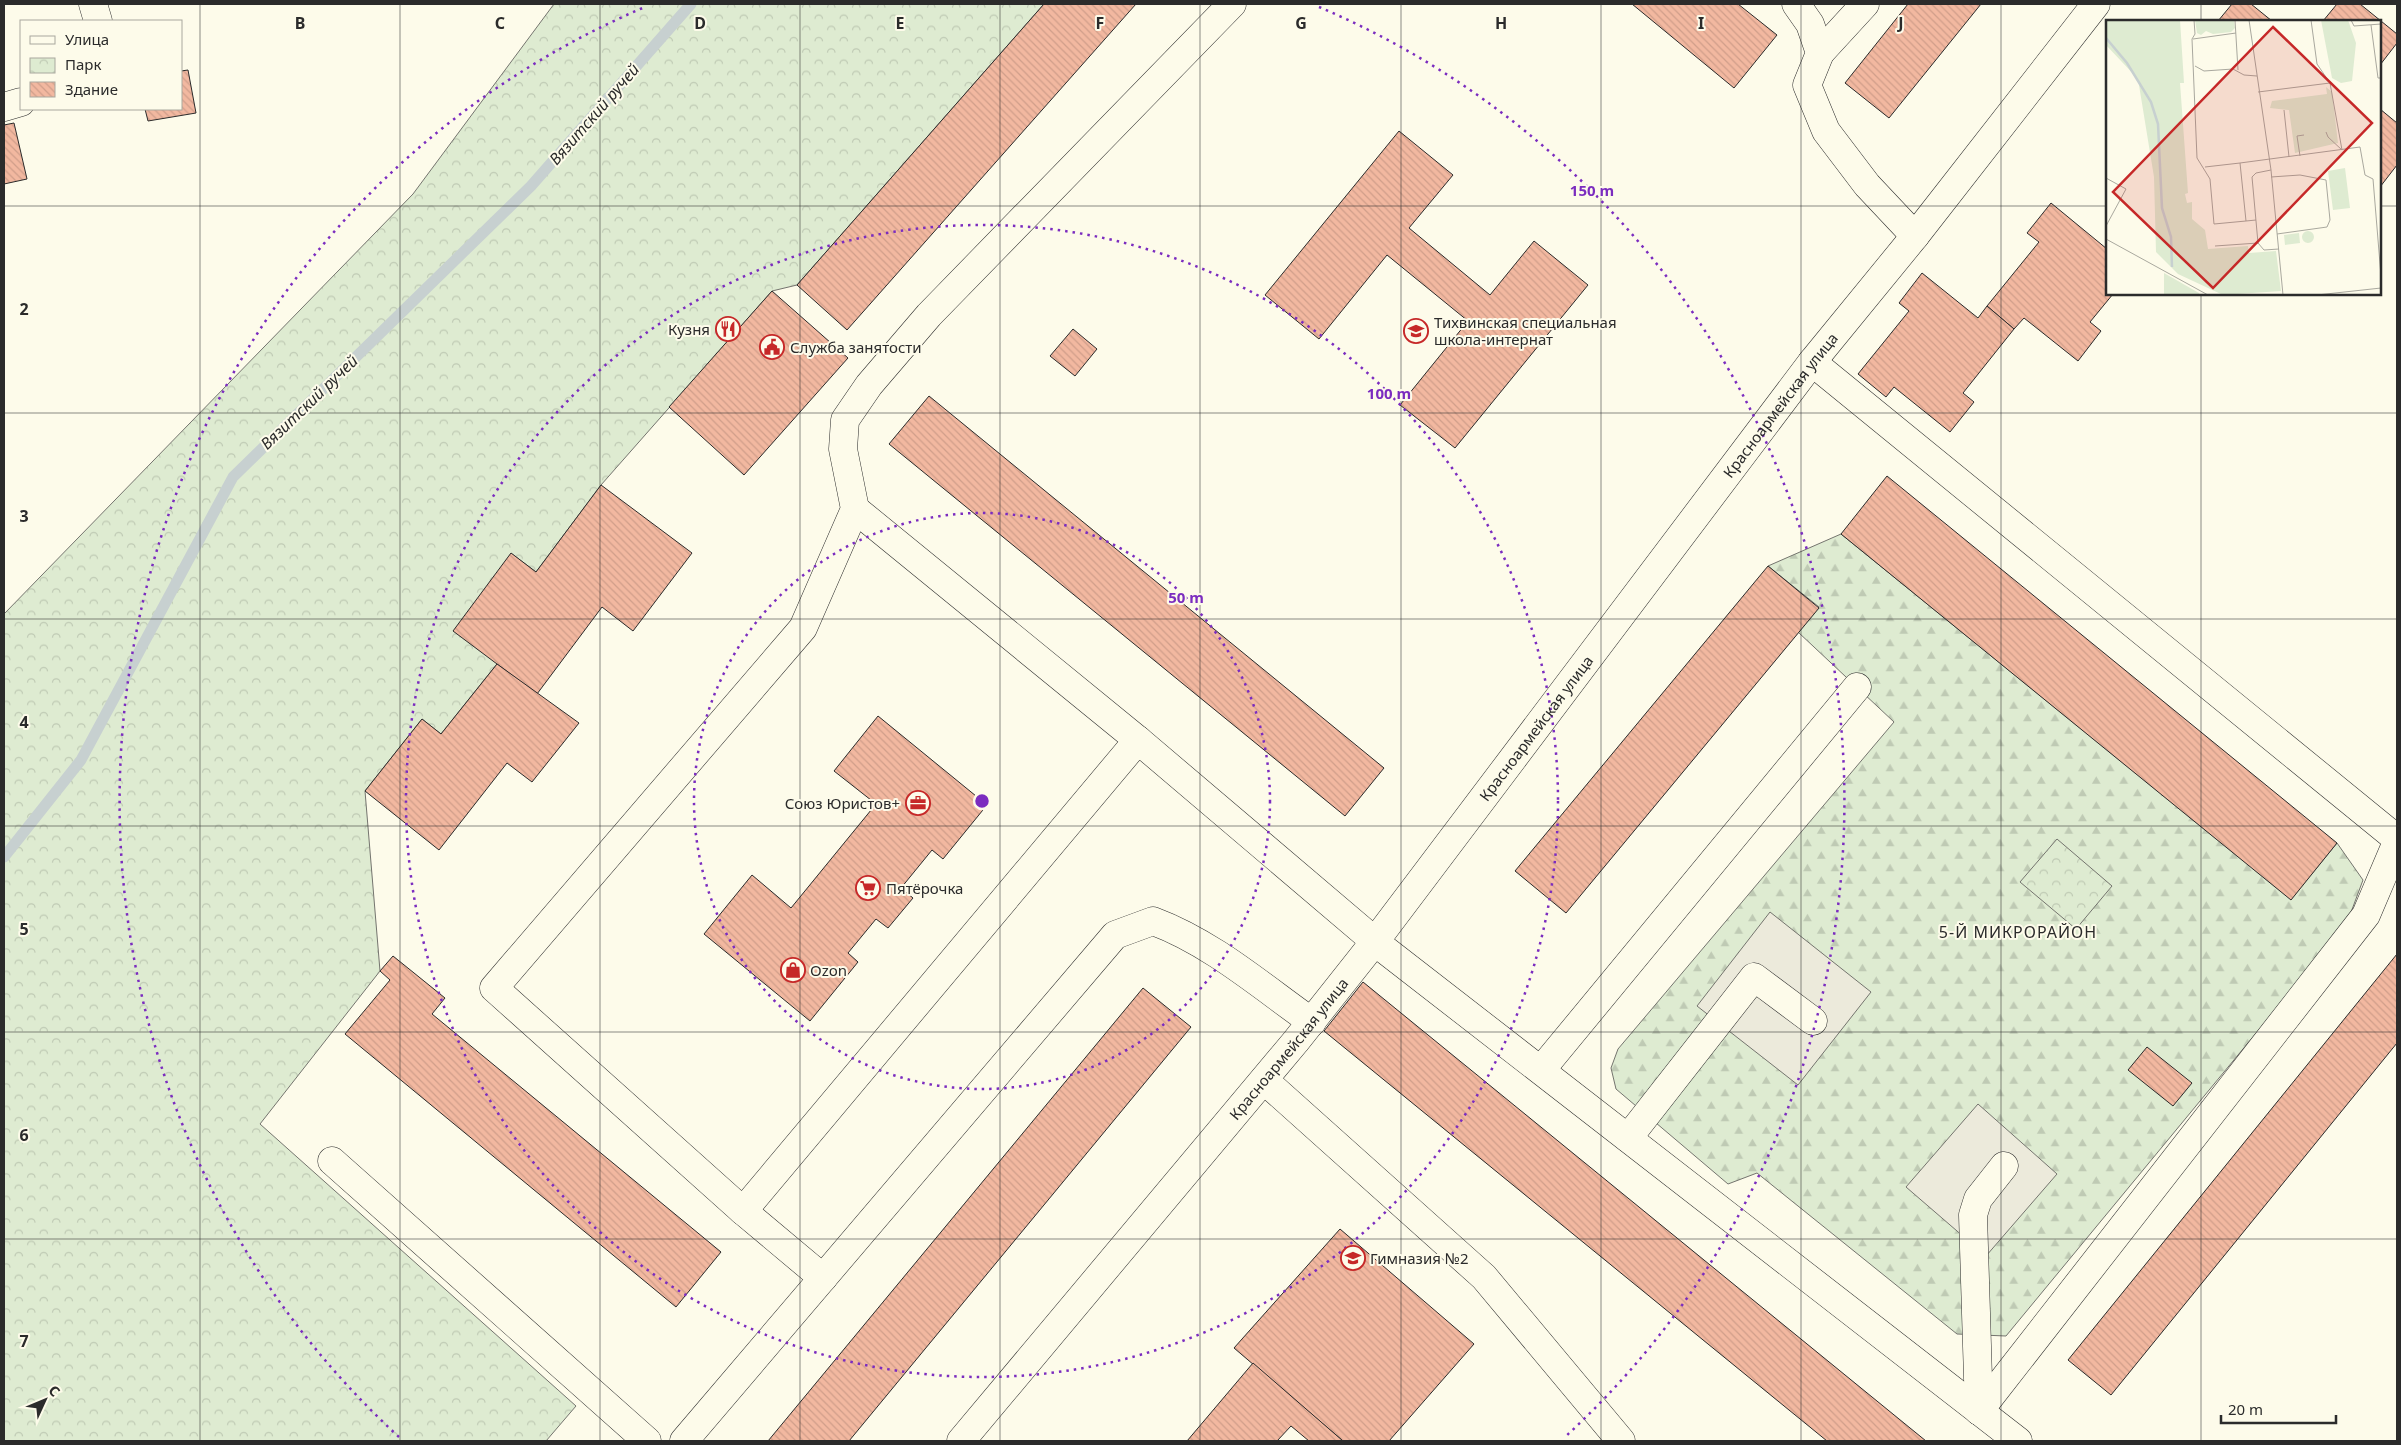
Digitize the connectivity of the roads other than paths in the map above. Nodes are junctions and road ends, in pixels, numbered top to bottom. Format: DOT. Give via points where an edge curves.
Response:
graph roads {
  1 [pos="93,4"];
  2 [pos="1232,4"];
  3 [pos="1796,4"];
  4 [pos="1865,4"];
  5 [pos="2096,4"];
  6 [pos="98,20"];
  7 [pos="1820,53"];
  8 [pos="20,102"];
  9 [pos="4,107"];
  10 [pos="1915,236"];
  11 [pos="1812,362"];
  12 [pos="855,508"];
  13 [pos="1857,687"];
  14 [pos="1138,740"];
  15 [pos="2397,840"];
  16 [pos="1376,940"];
  17 [pos="1813,1021"];
  18 [pos="1312,1022"];
  19 [pos="1541,1070"];
  20 [pos="1264,1080"];
  21 [pos="1628,1138"];
  22 [pos="332,1161"];
  23 [pos="2004,1166"];
  24 [pos="743,1211"];
  25 [pos="823,1278"];
  26 [pos="1979,1411"];
  27 [pos="648,1441"];
  28 [pos="684,1441"];
  29 [pos="962,1441"];
  30 [pos="1621,1441"];
  31 [pos="2018,1441"];
  1 -- 6 [label="street"];
  2 -- 12 [label="street" via="929,316 869,386 846,420 843,449"];
  3 -- 7 [label="street" via="1810,24"];
  4 -- 7 [label="street"];
  5 -- 10 [label="street, Красноармейская улица"];
  7 -- 10 [label="street" via="1807,85 1826,131 1867,185"];
  8 -- 9 [label="street"];
  10 -- 11 [label="street, Красноармейская улица"];
  11 -- 15 [label="street"];
  11 -- 16 [label="street, Красноармейская улица"];
  12 -- 14 [label="street"];
  12 -- 24 [label="street" via="803,628 494,988"];
  13 -- 19 [label="street"];
  14 -- 16 [label="street"];
  14 -- 24 [label="street"];
  15 -- 26 [label="street" via="2366,915"];
  16 -- 18 [label="street, Красноармейская улица"];
  16 -- 19 [label="street"];
  17 -- 21 [label="street" via="1754,977"];
  18 -- 20 [label="street, Красноармейская улица"];
  18 -- 25 [label="street" via="1179,930 1152,921 1115,935"];
  19 -- 21 [label="street"];
  20 -- 29 [label="street, Красноармейская улица"];
  20 -- 30 [label="street" via="1484,1276"];
  21 -- 26 [label="street"];
  22 -- 27 [label="street"];
  23 -- 26 [label="street" via="1978,1198 1973,1215"];
  24 -- 25 [label="street"];
  25 -- 28 [label="street"];
  26 -- 31 [label="street"];
}
